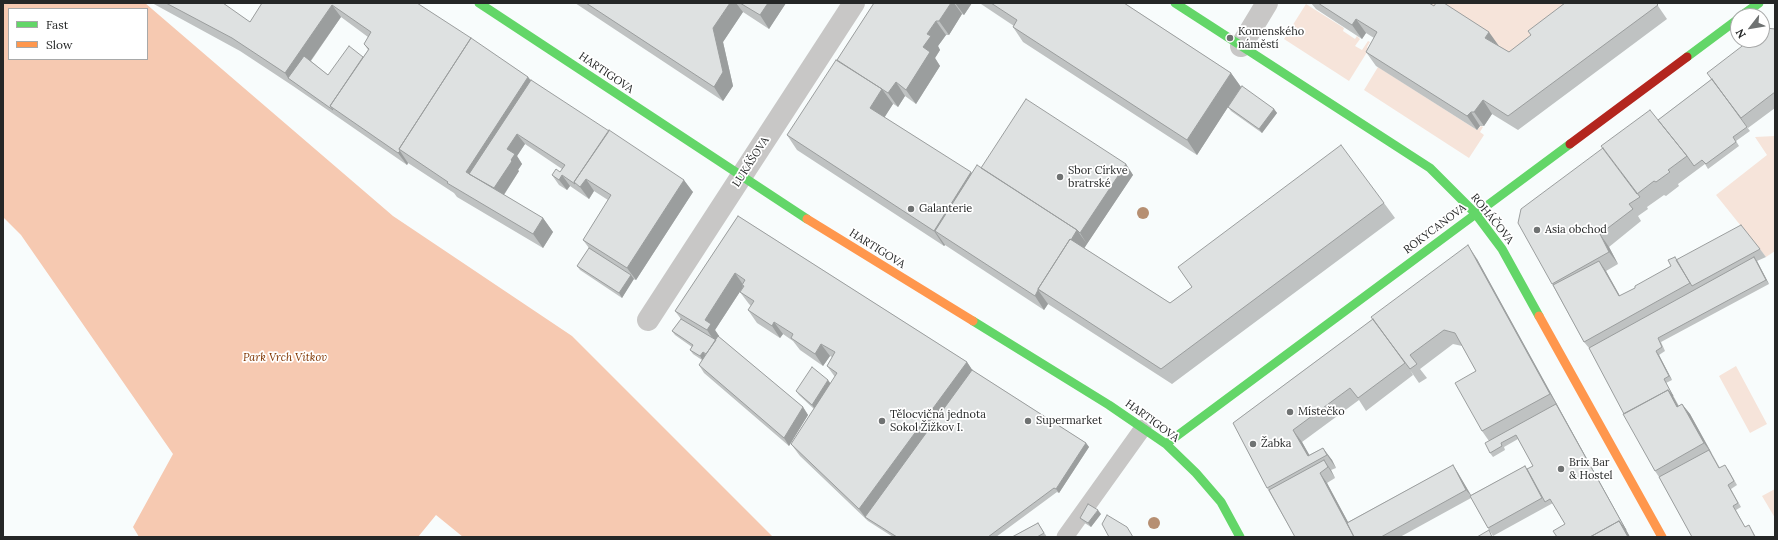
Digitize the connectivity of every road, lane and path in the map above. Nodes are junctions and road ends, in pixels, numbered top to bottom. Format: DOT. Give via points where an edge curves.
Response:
graph roads {
  1 [pos="479,3"];
  2 [pos="854,3"];
  3 [pos="1175,3"];
  4 [pos="1268,3"];
  5 [pos="1730,24"];
  6 [pos="1241,46"];
  7 [pos="742,177"];
  8 [pos="1475,213"];
  9 [pos="648,320"];
  10 [pos="1143,428"];
  11 [pos="1166,444"];
  12 [pos="1065,537"];
  13 [pos="1240,537"];
  14 [pos="1662,537"];
  1 -- 7 [label="street, HARTIGOVA"];
  2 -- 7 [label="street, LUKÁŠOVA"];
  3 -- 6 [label="street, ROHÁČOVA"];
  4 -- 6 [label="street"];
  5 -- 8 [label="street, ROKYCANOVA"];
  6 -- 8 [label="street, ROHÁČOVA" via="1430,168"];
  7 -- 9 [label="street, LUKÁŠOVA"];
  7 -- 10 [label="street, HARTIGOVA"];
  8 -- 11 [label="street, ROKYCANOVA"];
  8 -- 14 [label="street, ROHÁČOVA" via="1502,248"];
  10 -- 11 [label="street, HARTIGOVA"];
  10 -- 12 [label="lane"];
  11 -- 13 [label="street, HARTIGOVA" via="1221,502"];
}
